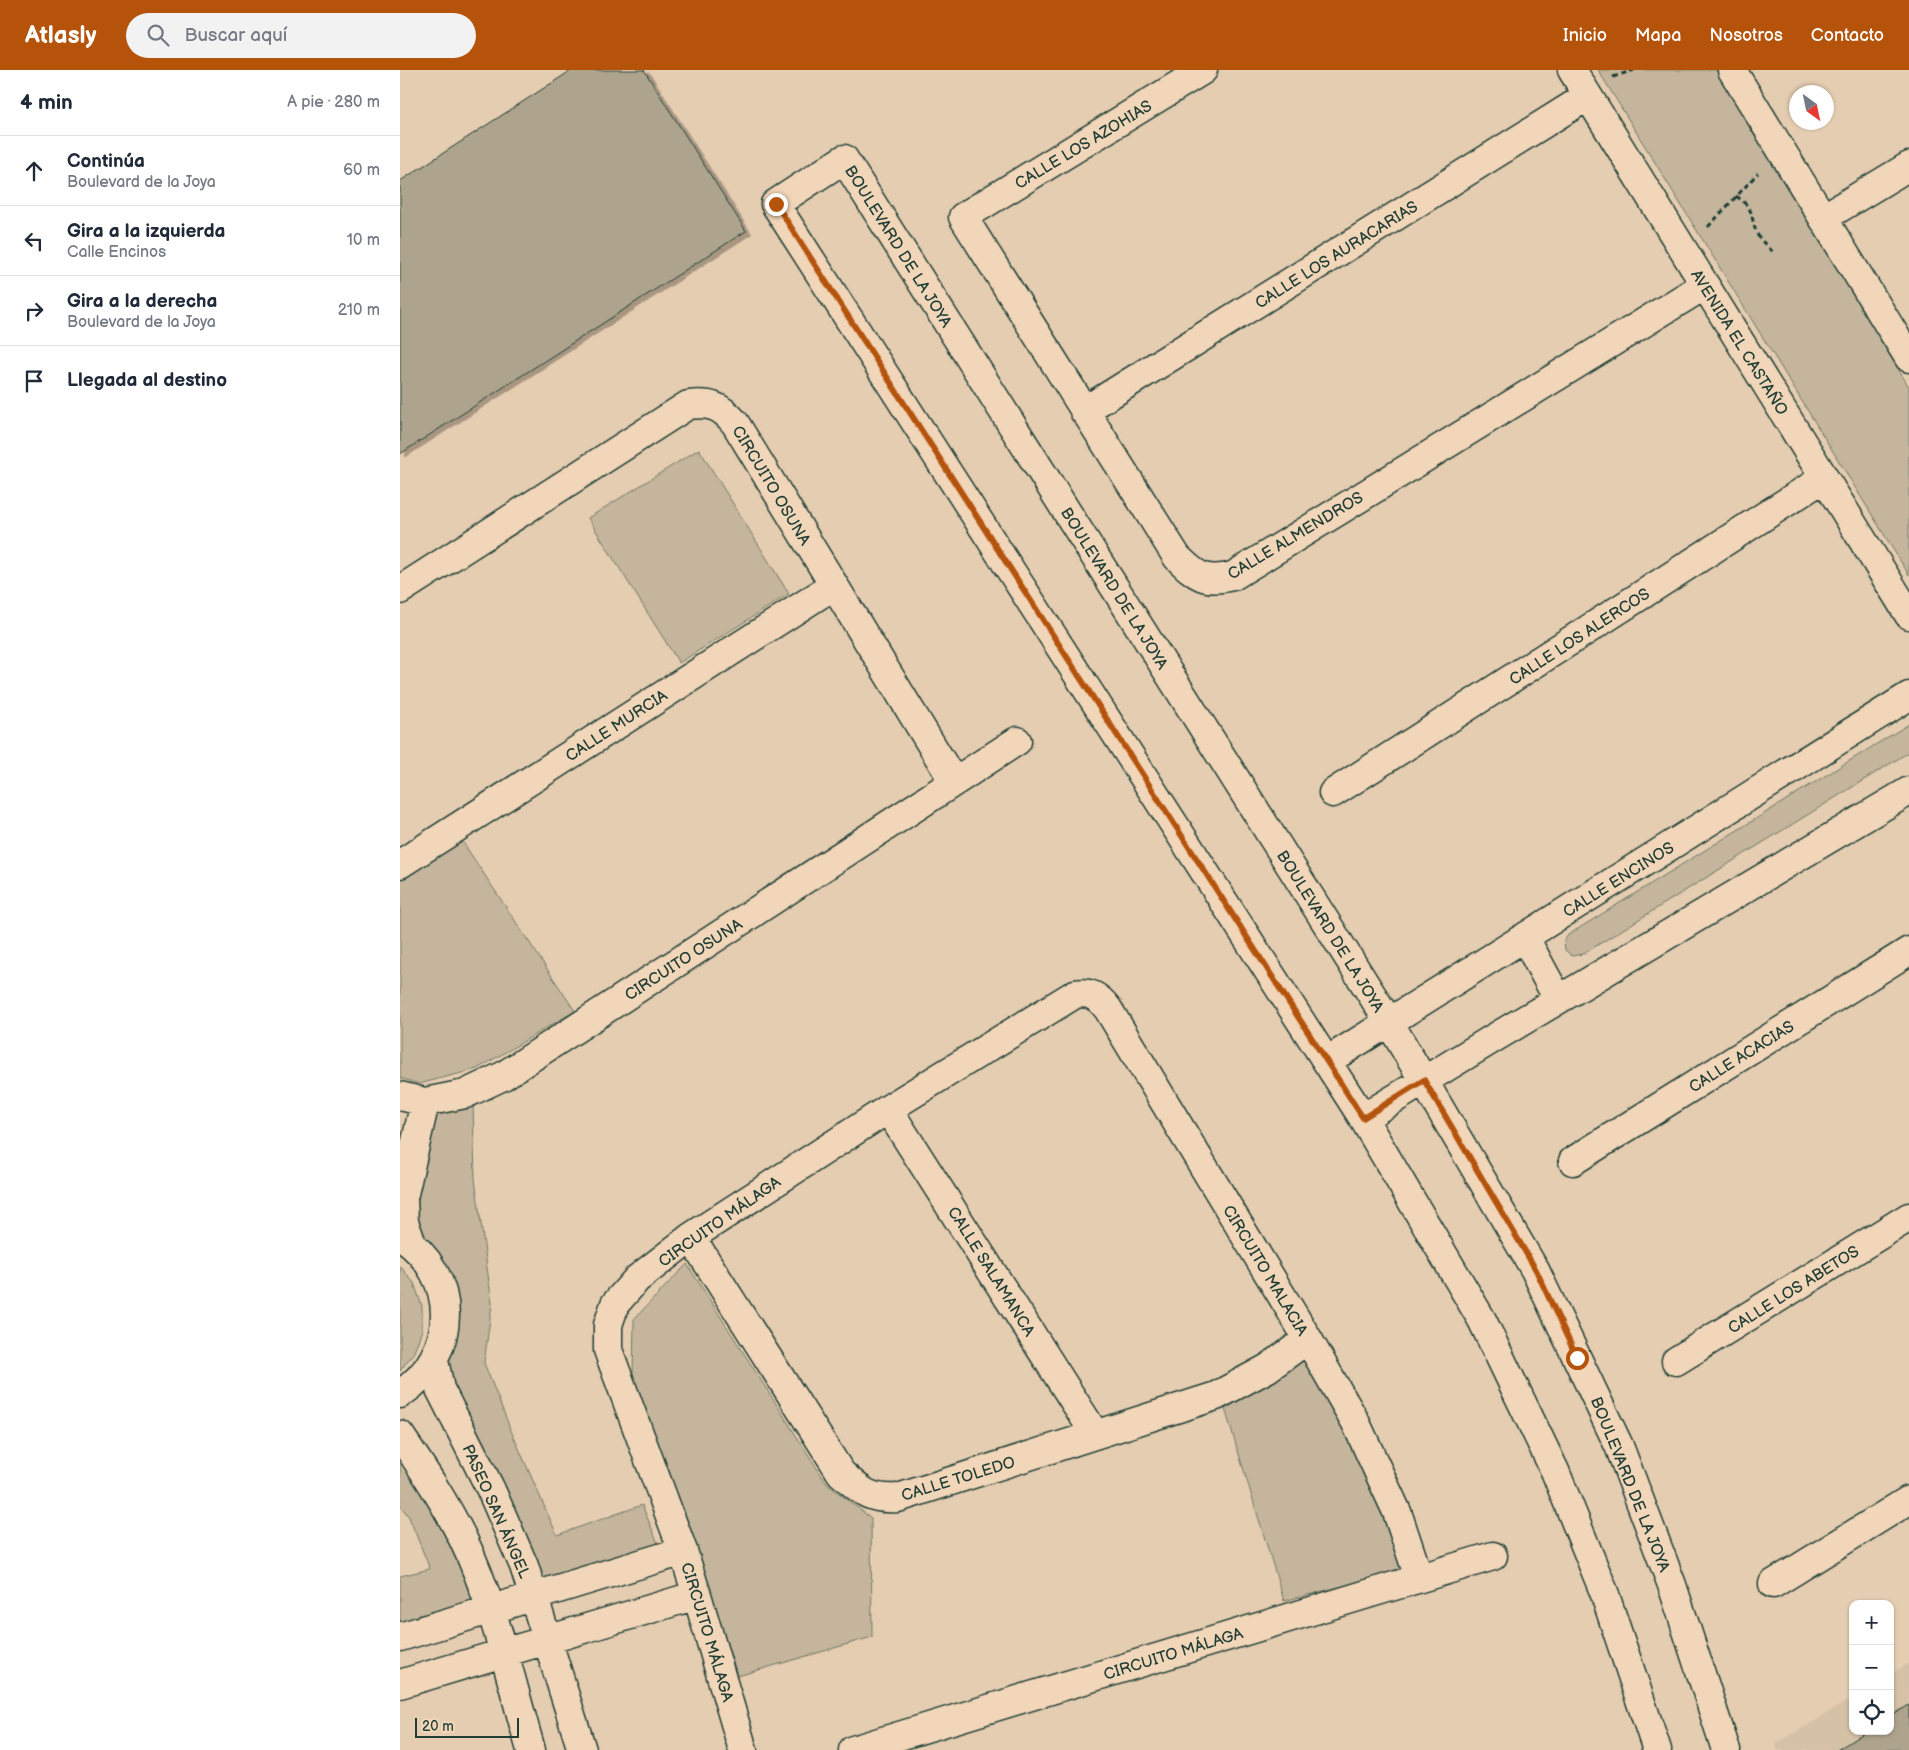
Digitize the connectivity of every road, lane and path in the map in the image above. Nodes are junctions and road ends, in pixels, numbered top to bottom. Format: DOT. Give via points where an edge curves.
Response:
graph roads {
  1 [pos="1204,70"];
  2 [pos="1572,70"];
  3 [pos="1634,70"];
  4 [pos="1732,70"];
  5 [pos="1612,78"];
  6 [pos="1588,96"];
  7 [pos="1909,166"];
  8 [pos="1764,167"];
  9 [pos="1736,196"];
  10 [pos="963,217"];
  11 [pos="1823,218"];
  12 [pos="1706,229"];
  13 [pos="1773,252"];
  14 [pos="1705,285"];
  15 [pos="1909,358"];
  16 [pos="1084,411"];
  17 [pos="1824,478"];
  18 [pos="833,586"];
  19 [pos="400,590"];
  20 [pos="1909,615"];
  21 [pos="1909,696"];
  22 [pos="1017,741"];
  23 [pos="954,782"];
  24 [pos="1909,790"];
  25 [pos="1333,793"];
  26 [pos="400,864"];
  27 [pos="1525,938"];
  28 [pos="1909,950"];
  29 [pos="1075,994"];
  30 [pos="1558,999"];
  31 [pos="1389,1022"];
  32 [pos="1327,1061"];
  33 [pos="1424,1080"];
  34 [pos="412,1099"];
  35 [pos="888,1109"];
  36 [pos="1363,1118"];
  37 [pos="1573,1161"];
  38 [pos="1909,1217"];
  39 [pos="691,1237"];
  40 [pos="406,1240"];
  41 [pos="1308,1339"];
  42 [pos="434,1360"];
  43 [pos="1676,1361"];
  44 [pos="400,1394"];
  45 [pos="1095,1434"];
  46 [pos="400,1435"];
  47 [pos="1909,1500"];
  48 [pos="682,1551"];
  49 [pos="1493,1556"];
  50 [pos="1419,1578"];
  51 [pos="1773,1584"];
  52 [pos="697,1595"];
  53 [pos="534,1596"];
  54 [pos="490,1609"];
  55 [pos="400,1637"];
  56 [pos="548,1639"];
  57 [pos="503,1653"];
  58 [pos="400,1684"];
  59 [pos="531,1750"];
  60 [pos="582,1750"];
  61 [pos="743,1750"];
  62 [pos="853,1750"];
  63 [pos="1657,1750"];
  64 [pos="1726,1750"];
  1 -- 10 [label="street, CALLE LOS AZOHIAS"];
  2 -- 6 [label="street, AVENIDA EL CASTAÑO"];
  3 -- 5 [label="path"];
  4 -- 11 [label="street"];
  6 -- 14 [label="street, AVENIDA EL CASTAÑO"];
  6 -- 16 [label="street, CALLE LOS AURACARIAS"];
  7 -- 11 [label="street"];
  8 -- 9 [label="path"];
  9 -- 12 [label="path"];
  9 -- 13 [label="path" via="1748,204 1757,235"];
  10 -- 16 [label="street, CALLE ALMENDROS"];
  11 -- 15 [label="street"];
  14 -- 16 [label="street, CALLE ALMENDROS" via="1232,576 1217,580 1193,573 1177,557"];
  14 -- 17 [label="street, AVENIDA EL CASTAÑO"];
  17 -- 20 [label="street, AVENIDA EL CASTAÑO"];
  17 -- 25 [label="street, CALLE LOS ALERCOS"];
  18 -- 19 [label="street, CIRCUITO OSUNA" via="735,423 726,412 702,403 688,405"];
  18 -- 23 [label="street, CIRCUITO OSUNA"];
  18 -- 26 [label="street, CALLE MURCIA"];
  21 -- 27 [label="street, CALLE ENCINOS"];
  22 -- 23 [label="street, CIRCUITO OSUNA"];
  23 -- 34 [label="street, CIRCUITO OSUNA" via="503,1076 465,1094"];
  24 -- 30 [label="street"];
  27 -- 30 [label="street"];
  27 -- 31 [label="street, CALLE ENCINOS"];
  28 -- 37 [label="street, CALLE ACACIAS"];
  29 -- 35 [label="street, CIRCUITO MÁLAGA"];
  29 -- 41 [label="street, CIRCUITO MALACIA" via="1094,995 1108,1009"];
  30 -- 33 [label="street"];
  31 -- 32 [label="street, CALLE ENCINOS"];
  31 -- 32 [label="street, BOULEVARD DE LA JOYA" via="844,159 776,204"];
  31 -- 33 [label="street, BOULEVARD DE LA JOYA"];
  32 -- 36 [label="street"];
  33 -- 36 [label="street"];
  33 -- 64 [label="street, BOULEVARD DE LA JOYA" via="1536,1270 1619,1446 1672,1586"];
  34 -- 40 [label="street" via="403,1198"];
  35 -- 39 [label="street, CIRCUITO MÁLAGA"];
  35 -- 45 [label="street, CALLE SALAMANCA"];
  36 -- 63 [label="street" via="1482,1320 1555,1471 1604,1592"];
  38 -- 43 [label="street, CALLE LOS ABETOS"];
  39 -- 45 [label="street, CALLE TOLEDO" via="841,1473 868,1496 898,1498"];
  39 -- 48 [label="street, CIRCUITO MÁLAGA" via="637,1279 615,1304 608,1325 608,1350"];
  40 -- 42 [label="street" via="427,1260 438,1278 444,1298 442,1340"];
  41 -- 45 [label="street, CALLE TOLEDO" via="1268,1368 1216,1396"];
  41 -- 50 [label="street, CIRCUITO MALACIA" via="1355,1421 1396,1512"];
  42 -- 44 [label="street" via="411,1388"];
  42 -- 53 [label="street, PASEO SAN ÁNGEL" via="440,1389 511,1533"];
  46 -- 54 [label="street" via="443,1499 467,1548"];
  47 -- 51 [label="street"];
  48 -- 52 [label="street, CIRCUITO MÁLAGA"];
  48 -- 53 [label="street"];
  49 -- 50 [label="street, CIRCUITO MÁLAGA"];
  50 -- 62 [label="street, CIRCUITO MÁLAGA"];
  52 -- 56 [label="street"];
  52 -- 61 [label="street, CIRCUITO MÁLAGA"];
  53 -- 54 [label="street"];
  53 -- 56 [label="street, PASEO SAN ÁNGEL"];
  54 -- 55 [label="street"];
  54 -- 57 [label="street"];
  56 -- 57 [label="street"];
  56 -- 60 [label="street, PASEO SAN ÁNGEL"];
  57 -- 58 [label="street"];
  57 -- 59 [label="street"];
}
